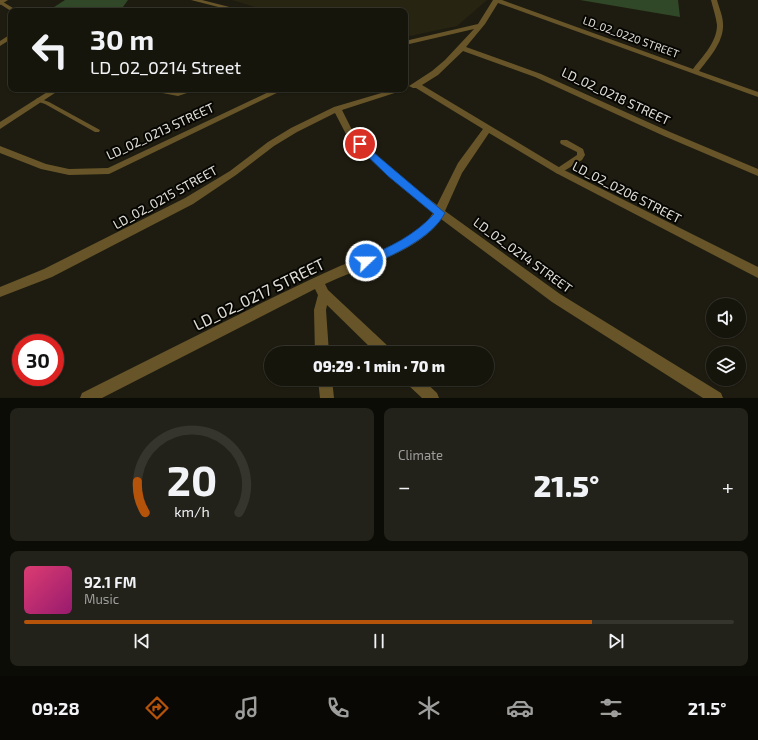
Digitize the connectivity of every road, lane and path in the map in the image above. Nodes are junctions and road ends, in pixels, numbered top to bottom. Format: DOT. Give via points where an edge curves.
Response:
graph roads {
  1 [pos="194,0"];
  2 [pos="496,0"];
  3 [pos="714,0"];
  4 [pos="2,2"];
  5 [pos="11,8"];
  6 [pos="229,8"];
  7 [pos="478,26"];
  8 [pos="408,42"];
  9 [pos="460,48"];
  10 [pos="695,72"];
  11 [pos="417,85"];
  12 [pos="408,88"];
  13 [pos="52,92"];
  14 [pos="169,92"];
  15 [pos="185,92"];
  16 [pos="275,92"];
  17 [pos="394,92"];
  18 [pos="758,95"];
  19 [pos="38,100"];
  20 [pos="337,109"];
  21 [pos="1,124"];
  22 [pos="488,129"];
  23 [pos="97,130"];
  24 [pos="564,142"];
  25 [pos="0,149"];
  26 [pos="559,171"];
  27 [pos="758,173"];
  28 [pos="440,213"];
  29 [pos="758,273"];
  30 [pos="317,282"];
  31 [pos="0,292"];
  32 [pos="324,294"];
  33 [pos="322,346"];
  34 [pos="378,346"];
  35 [pos="326,386"];
  36 [pos="418,386"];
  37 [pos="426,396"];
  38 [pos="87,398"];
  39 [pos="327,398"];
  40 [pos="716,398"];
  1 -- 6 [label="street"];
  2 -- 7 [label="street, LD_02_0215 STREET" via="491,12"];
  2 -- 10 [label="street, LD_02_0220 STREET"];
  3 -- 10 [label="street" via="720,25 719,32 713,48"];
  4 -- 5 [label="lane"];
  7 -- 8 [label="street"];
  7 -- 9 [label="street, LD_02_0215 STREET"];
  9 -- 11 [label="street, LD_02_0215 STREET" via="442,67"];
  9 -- 27 [label="street, LD_02_0218 STREET" via="529,71"];
  10 -- 18 [label="street, LD_02_0220 STREET"];
  11 -- 12 [label="street, LD_02_0215 STREET"];
  11 -- 22 [label="street, LD_02_0206 STREET"];
  13 -- 19 [label="street"];
  14 -- 15 [label="street"];
  16 -- 25 [label="street, LD_02_0213 STREET" via="109,171 69,172 44,167"];
  17 -- 20 [label="street, LD_02_0215 STREET"];
  19 -- 21 [label="street"];
  19 -- 23 [label="lane"];
  20 -- 28 [label="street, LD_02_0214 STREET" via="350,134 391,174"];
  20 -- 31 [label="street, LD_02_0215 STREET" via="271,144 233,173 189,201 48,273"];
  22 -- 26 [label="street, LD_02_0206 STREET"];
  22 -- 28 [label="street" via="453,179"];
  24 -- 26 [label="lane" via="580,151 581,155"];
  26 -- 29 [label="street, LD_02_0206 STREET"];
  28 -- 30 [label="street, LD_02_0217 STREET" via="427,228 391,251"];
  28 -- 40 [label="street, LD_02_0214 STREET" via="556,298"];
  30 -- 32 [label="street"];
  30 -- 38 [label="street, LD_02_0217 STREET"];
  32 -- 33 [label="street" via="320,310"];
  32 -- 34 [label="street"];
  35 -- 39 [label="street"];
  36 -- 37 [label="street"];
}
